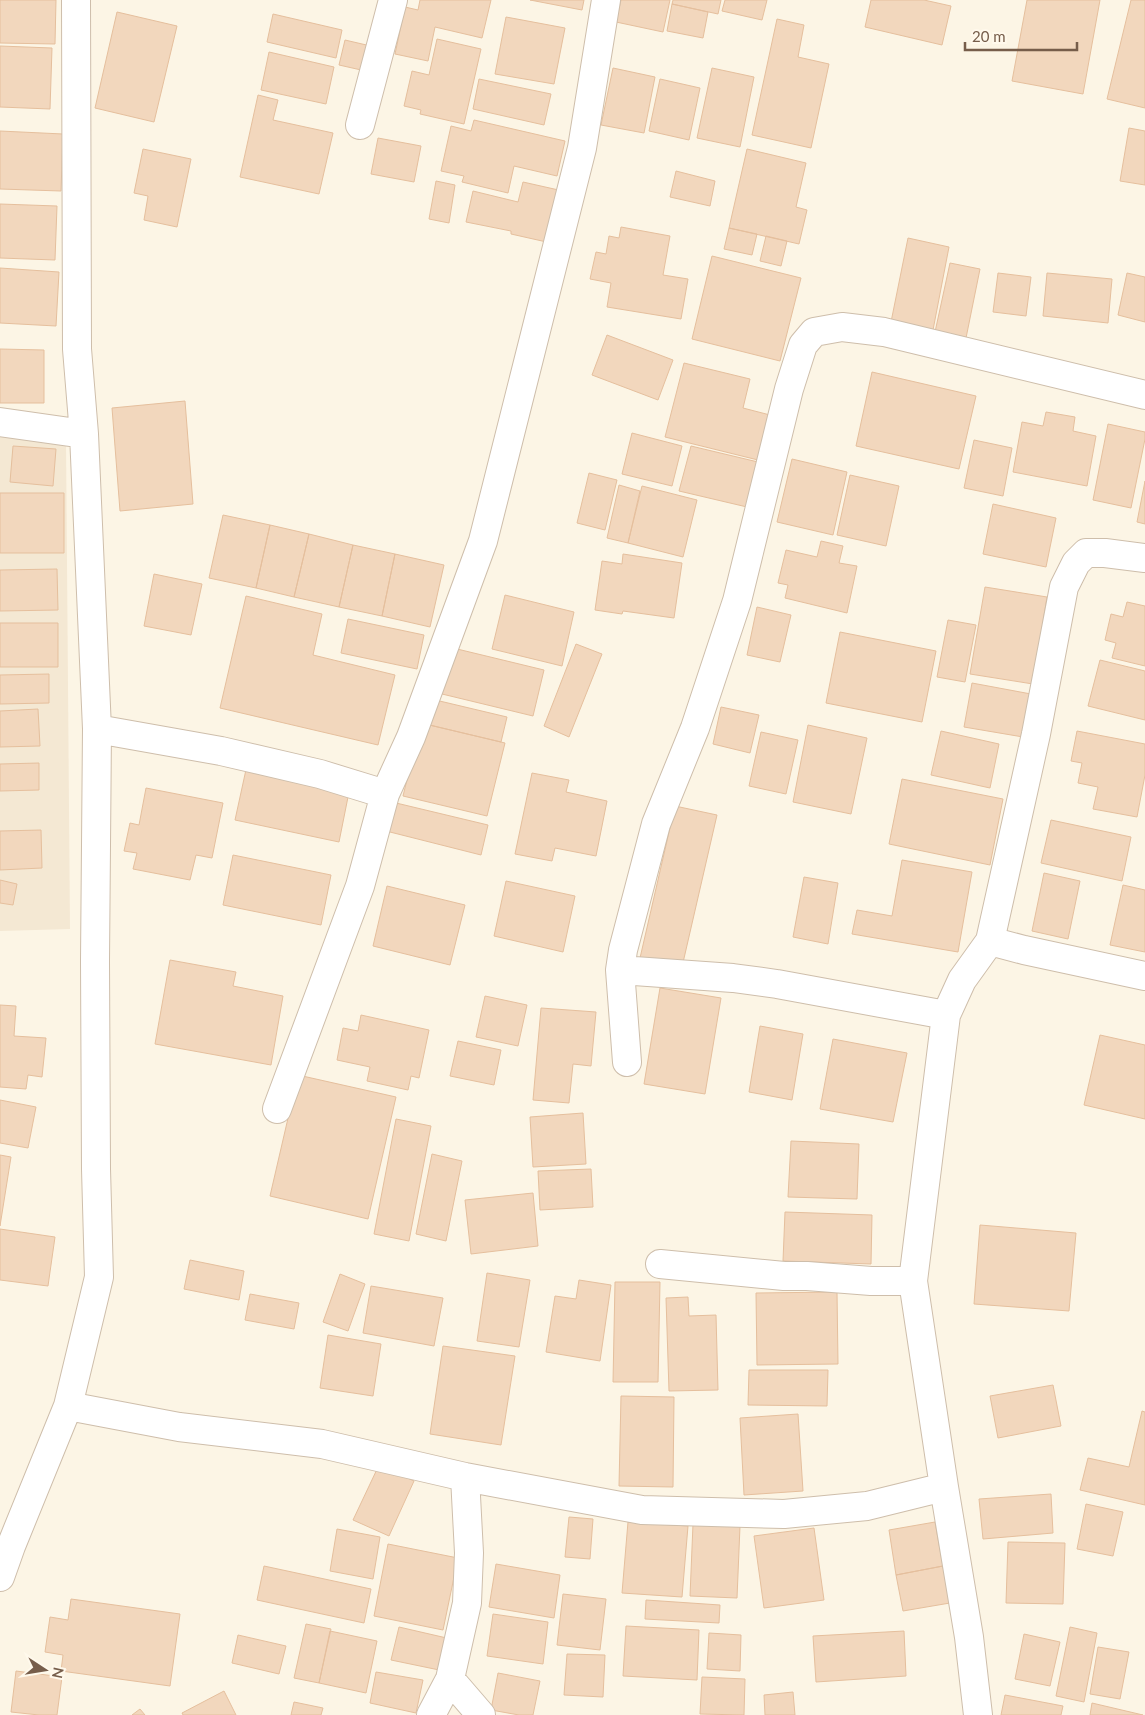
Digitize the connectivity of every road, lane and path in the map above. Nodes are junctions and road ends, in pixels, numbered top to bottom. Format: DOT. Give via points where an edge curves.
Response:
graph roads {
  1 [pos="76,0"];
  2 [pos="393,0"];
  3 [pos="606,0"];
  4 [pos="360,125"];
  5 [pos="1145,395"];
  6 [pos="0,422"];
  7 [pos="84,434"];
  8 [pos="1145,558"];
  9 [pos="97,730"];
  10 [pos="385,794"];
  11 [pos="990,941"];
  12 [pos="620,970"];
  13 [pos="1145,976"];
  14 [pos="946,1016"];
  15 [pos="627,1062"];
  16 [pos="278,1109"];
  17 [pos="660,1264"];
  18 [pos="913,1281"];
  19 [pos="68,1406"];
  20 [pos="465,1476"];
  21 [pos="944,1487"];
  22 [pos="0,1577"];
  23 [pos="450,1679"];
  24 [pos="431,1715"];
  25 [pos="481,1715"];
  26 [pos="978,1715"];
  1 -- 7 [label="street" via="77,349"];
  2 -- 4 [label="street"];
  3 -- 10 [label="street" via="582,148 483,540 411,737"];
  5 -- 12 [label="street" via="884,332 842,327 814,332 803,345 789,389 737,601 695,728 656,824"];
  6 -- 7 [label="street"];
  7 -- 9 [label="street"];
  8 -- 11 [label="street" via="1086,553 1076,563 1064,588 1036,734"];
  9 -- 10 [label="street" via="230,754 320,774"];
  9 -- 19 [label="street" via="95,971 99,1278"];
  10 -- 16 [label="street" via="360,886"];
  11 -- 13 [label="street"];
  11 -- 14 [label="street" via="962,980"];
  12 -- 14 [label="street" via="759,981"];
  12 -- 15 [label="street"];
  14 -- 18 [label="street"];
  17 -- 18 [label="street" via="784,1276"];
  18 -- 21 [label="street"];
  19 -- 20 [label="street" via="179,1427 322,1444"];
  19 -- 22 [label="street"];
  20 -- 21 [label="street" via="642,1510 775,1513 867,1506"];
  20 -- 23 [label="street" via="470,1553 467,1603"];
  21 -- 26 [label="street"];
  23 -- 24 [label="street"];
  23 -- 25 [label="street"];
}
